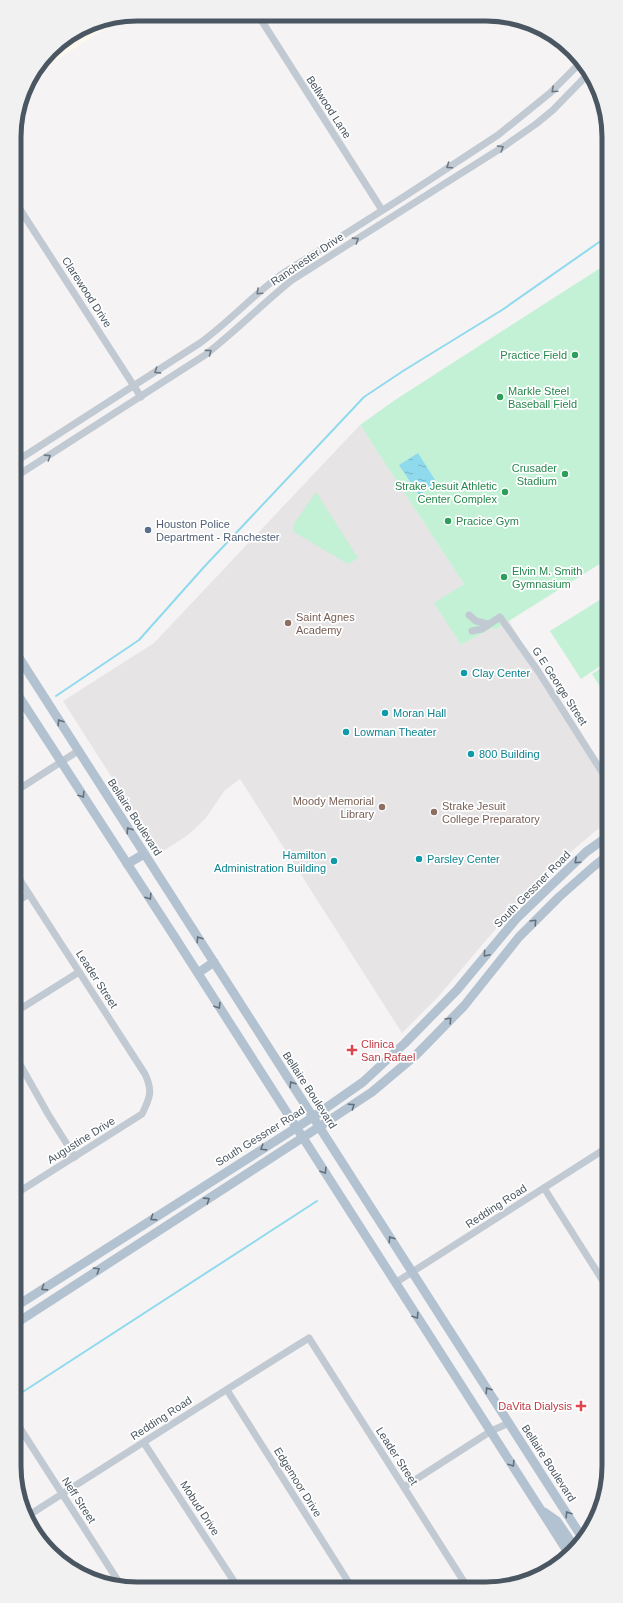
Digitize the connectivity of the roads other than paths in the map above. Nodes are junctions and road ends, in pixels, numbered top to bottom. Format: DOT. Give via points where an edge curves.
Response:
graph roads {
  1 [pos="262,21"];
  2 [pos="577,67"];
  3 [pos="585,77"];
  4 [pos="564,81"];
  5 [pos="573,89"];
  6 [pos="482,145"];
  7 [pos="488,156"];
  8 [pos="405,196"];
  9 [pos="411,205"];
  10 [pos="382,210"];
  11 [pos="21,211"];
  12 [pos="305,259"];
  13 [pos="311,268"];
  14 [pos="213,334"];
  15 [pos="222,343"];
  16 [pos="134,386"];
  17 [pos="141,397"];
  18 [pos="29,453"];
  19 [pos="21,458"];
  20 [pos="37,464"];
  21 [pos="21,473"];
  22 [pos="469,615"];
  23 [pos="488,624"];
  24 [pos="472,631"];
  25 [pos="21,661"];
  26 [pos="21,700"];
  27 [pos="78,751"];
  28 [pos="61,762"];
  29 [pos="602,772"];
  30 [pos="21,788"];
  31 [pos="602,841"];
  32 [pos="144,854"];
  33 [pos="602,860"];
  34 [pos="127,864"];
  35 [pos="21,882"];
  36 [pos="29,894"];
  37 [pos="21,899"];
  38 [pos="214,962"];
  39 [pos="79,972"];
  40 [pos="198,973"];
  41 [pos="21,1008"];
  42 [pos="405,1043"];
  43 [pos="416,1055"];
  44 [pos="21,1066"];
  45 [pos="150,1099"];
  46 [pos="313,1117"];
  47 [pos="296,1127"];
  48 [pos="320,1127"];
  49 [pos="303,1138"];
  50 [pos="602,1151"];
  51 [pos="75,1157"];
  52 [pos="544,1188"];
  53 [pos="21,1191"];
  54 [pos="180,1200"];
  55 [pos="188,1212"];
  56 [pos="77,1267"];
  57 [pos="412,1272"];
  58 [pos="84,1278"];
  59 [pos="602,1280"];
  60 [pos="395,1283"];
  61 [pos="21,1303"];
  62 [pos="21,1320"];
  63 [pos="309,1338"];
  64 [pos="227,1390"];
  65 [pos="509,1423"];
  66 [pos="21,1430"];
  67 [pos="491,1432"];
  68 [pos="144,1443"];
  69 [pos="404,1488"];
  70 [pos="62,1494"];
  71 [pos="540,1508"];
  72 [pos="32,1513"];
  73 [pos="580,1534"];
  74 [pos="572,1543"];
  75 [pos="566,1549"];
  76 [pos="118,1580"];
  77 [pos="234,1582"];
  78 [pos="348,1582"];
  79 [pos="464,1582"];
  1 -- 10 [label="street, Bellwood Lane"];
  2 -- 4 [label="street, Ranchester Drive"];
  3 -- 5 [label="street, Ranchester Drive"];
  4 -- 5 [label="street"];
  4 -- 6 [label="street, Ranchester Drive, one-way" via="522,117"];
  7 -- 5 [label="street, Ranchester Drive, one-way" via="536,124"];
  6 -- 7 [label="street"];
  6 -- 8 [label="street, Ranchester Drive, one-way"];
  7 -- 9 [label="street, Ranchester Drive"];
  8 -- 9 [label="street"];
  8 -- 10 [label="street, Ranchester Drive"];
  13 -- 9 [label="street, Ranchester Drive, one-way"];
  10 -- 12 [label="street, Ranchester Drive"];
  11 -- 16 [label="street, Clarewood Drive"];
  12 -- 13 [label="street"];
  12 -- 14 [label="street, Ranchester Drive, one-way" via="266,286"];
  13 -- 15 [label="street, Ranchester Drive" via="279,290"];
  14 -- 15 [label="street"];
  14 -- 16 [label="street, Ranchester Drive, one-way"];
  17 -- 15 [label="street, Ranchester Drive, one-way"];
  16 -- 17 [label="street, Clarewood Drive"];
  16 -- 18 [label="street, Ranchester Drive"];
  20 -- 17 [label="street, Ranchester Drive, one-way"];
  18 -- 19 [label="street, Ranchester Drive"];
  18 -- 20 [label="street"];
  20 -- 21 [label="street, Ranchester Drive"];
  22 -- 23 [label="street" via="476,621"];
  23 -- 24 [label="street, G E George Street" via="482,629"];
  23 -- 29 [label="street, G E George Street" via="500,617 538,671"];
  27 -- 25 [label="main road, Bellaire Boulevard, one-way"];
  26 -- 28 [label="main road"];
  27 -- 28 [label="street"];
  32 -- 27 [label="main road, Bellaire Boulevard, one-way"];
  28 -- 30 [label="street"];
  28 -- 34 [label="main road, one-way"];
  31 -- 42 [label="main road, South Gessner Road, one-way" via="586,852 516,919 457,990"];
  32 -- 34 [label="main road"];
  38 -- 32 [label="main road, Bellaire Boulevard, one-way"];
  43 -- 33 [label="main road, one-way" via="464,1006 519,937 567,889"];
  34 -- 40 [label="main road, one-way"];
  35 -- 36 [label="street, Leader Street"];
  36 -- 37 [label="street"];
  36 -- 39 [label="street, Leader Street"];
  38 -- 40 [label="main road"];
  46 -- 38 [label="main road, Bellaire Boulevard, one-way"];
  39 -- 41 [label="street"];
  39 -- 45 [label="street, Leader Street" via="145,1074 150,1088"];
  40 -- 47 [label="main road, one-way"];
  42 -- 43 [label="main road"];
  42 -- 46 [label="main road, South Gessner Road" via="363,1082"];
  48 -- 43 [label="main road, one-way" via="372,1092"];
  44 -- 51 [label="street"];
  45 -- 51 [label="street, Augustine Drive" via="142,1114"];
  46 -- 47 [label="main road, South Gessner Road"];
  46 -- 48 [label="main road, Bellaire Boulevard"];
  47 -- 49 [label="main road"];
  47 -- 54 [label="main road, South Gessner Road, one-way"];
  48 -- 49 [label="main road"];
  57 -- 48 [label="main road, Bellaire Boulevard, one-way"];
  55 -- 49 [label="main road, one-way"];
  49 -- 60 [label="main road, one-way"];
  50 -- 52 [label="street, Redding Road"];
  51 -- 53 [label="street, Augustine Drive"];
  52 -- 57 [label="street, Redding Road"];
  52 -- 59 [label="street"];
  54 -- 55 [label="main road"];
  54 -- 56 [label="main road, South Gessner Road, one-way"];
  58 -- 55 [label="main road, one-way"];
  56 -- 58 [label="main road"];
  56 -- 61 [label="main road, South Gessner Road, one-way"];
  57 -- 60 [label="street, Redding Road"];
  65 -- 57 [label="main road, Bellaire Boulevard, one-way"];
  58 -- 62 [label="main road"];
  60 -- 67 [label="main road, one-way"];
  63 -- 64 [label="street, Redding Road"];
  63 -- 69 [label="street, Leader Street"];
  64 -- 68 [label="street, Redding Road"];
  64 -- 78 [label="street, Edgemoor Drive"];
  65 -- 67 [label="street"];
  73 -- 65 [label="main road, Bellaire Boulevard, one-way"];
  66 -- 70 [label="street, Neff Street"];
  67 -- 69 [label="street"];
  67 -- 71 [label="main road, one-way"];
  68 -- 70 [label="street, Redding Road"];
  68 -- 77 [label="street, Mobud Drive"];
  69 -- 79 [label="street, Leader Street"];
  70 -- 72 [label="street, Redding Road"];
  70 -- 76 [label="street, Neff Street"];
  71 -- 74 [label="main road" via="557,1521"];
  71 -- 75 [label="main road"];
}
